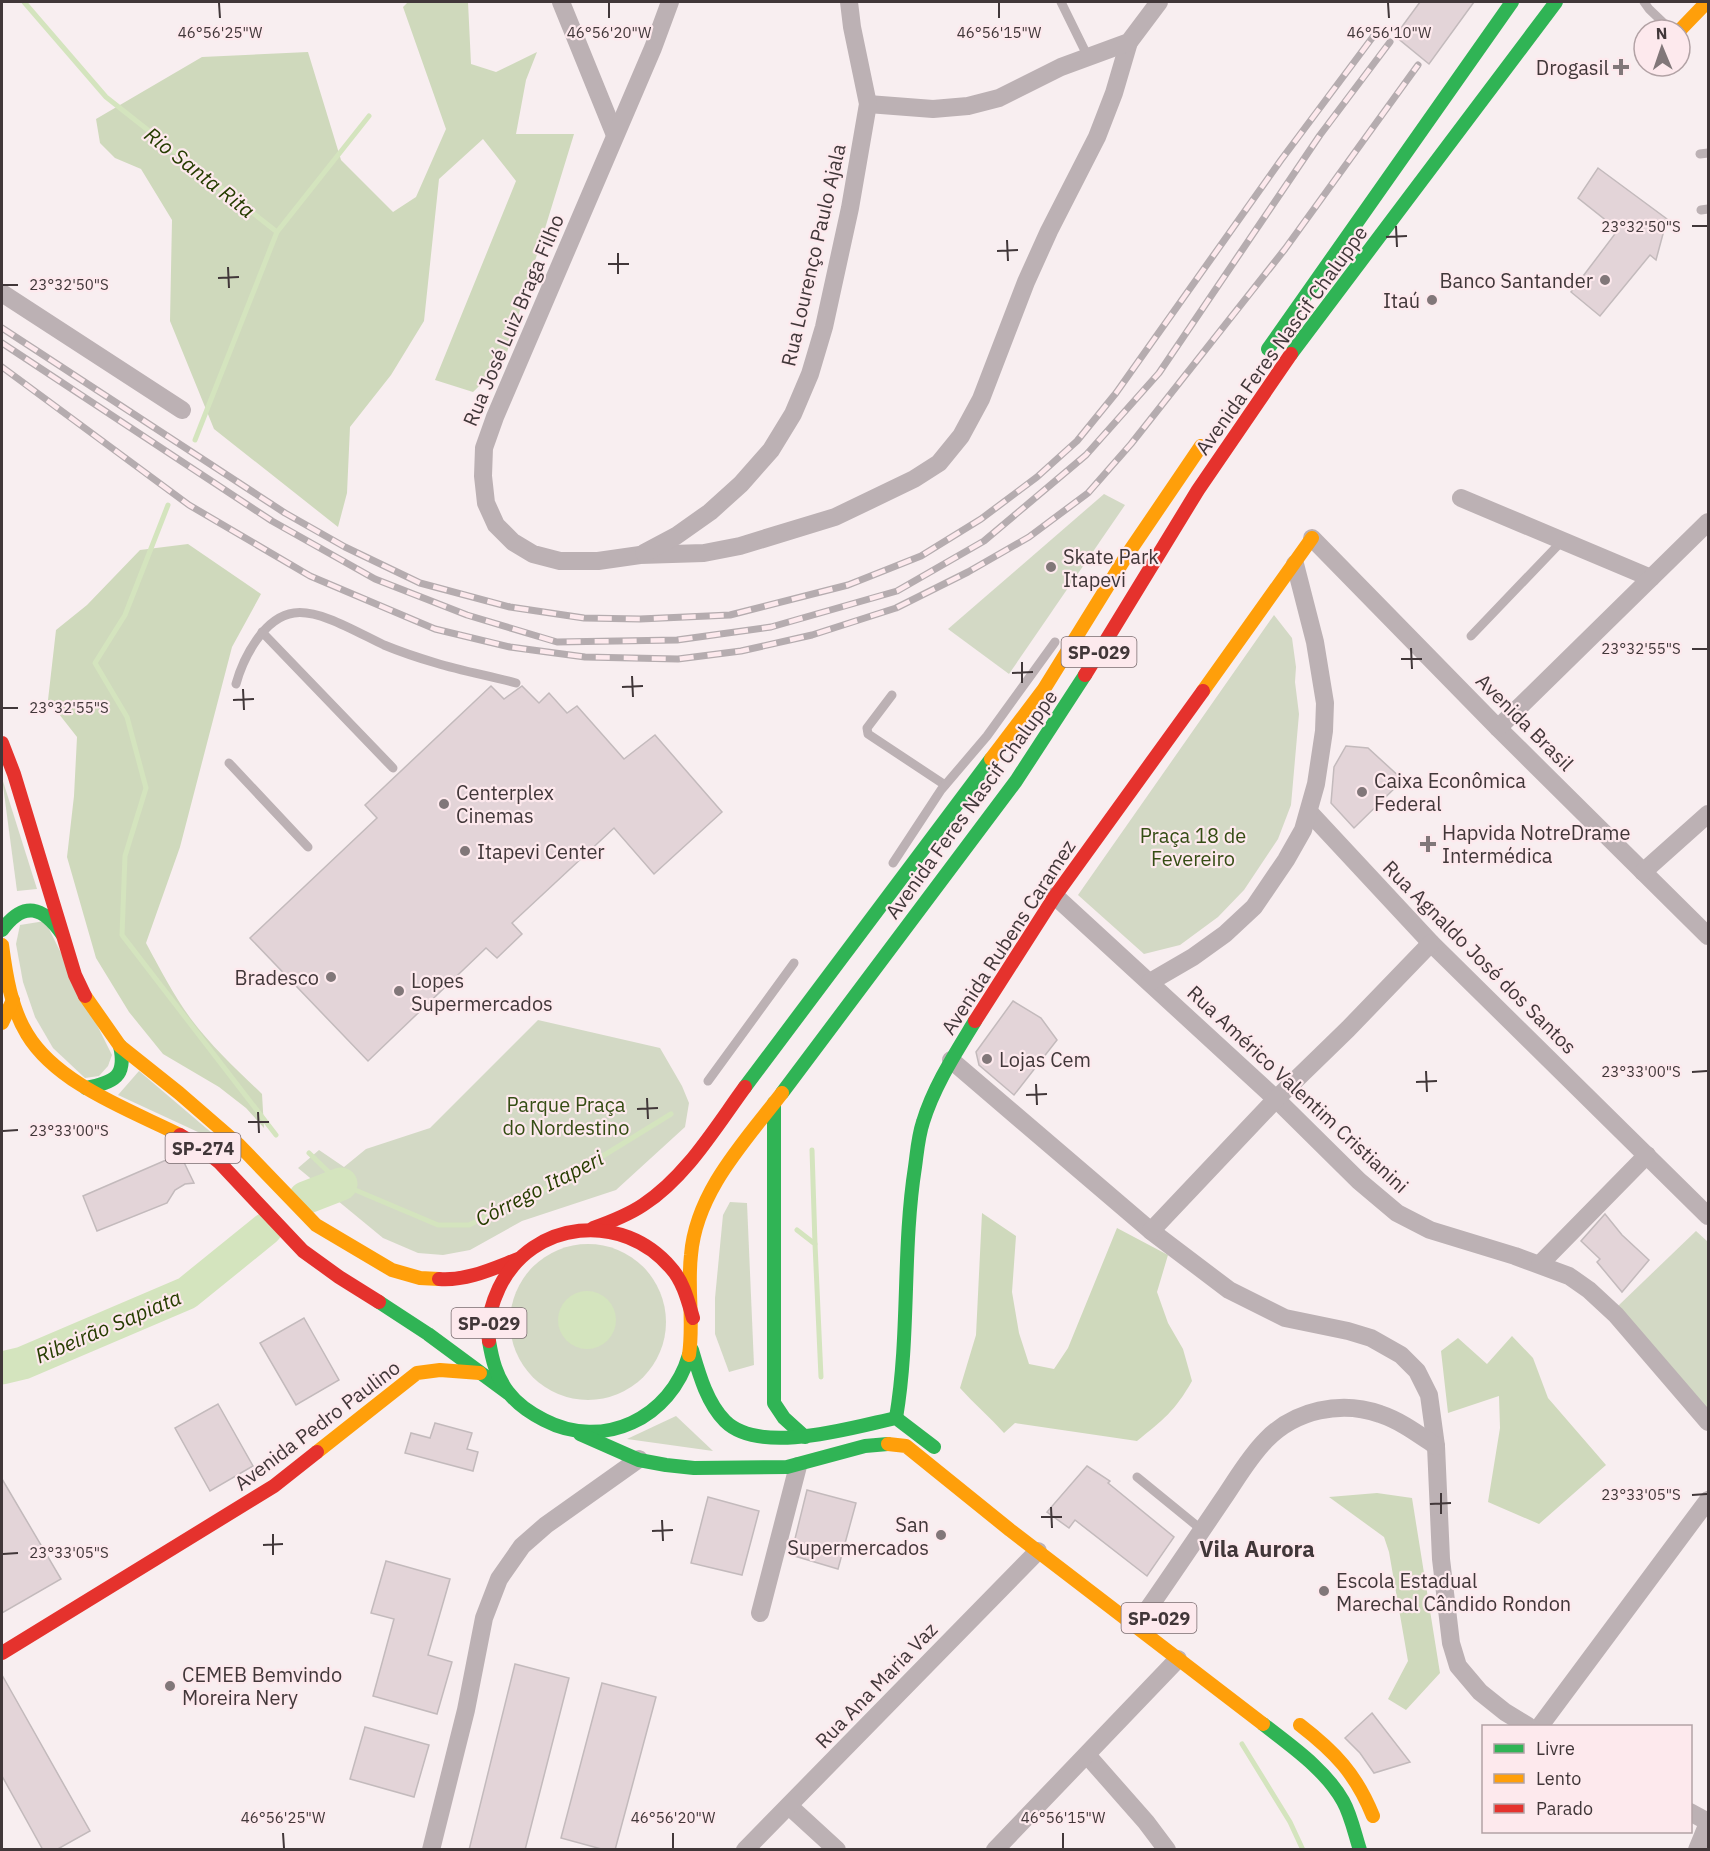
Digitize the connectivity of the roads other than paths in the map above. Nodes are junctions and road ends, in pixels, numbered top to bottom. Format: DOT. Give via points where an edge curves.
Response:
graph roads {
  1 [pos="561,2"];
  2 [pos="670,2"];
  3 [pos="849,2"];
  4 [pos="1061,2"];
  5 [pos="1158,2"];
  6 [pos="1512,2"];
  7 [pos="1556,2"];
  8 [pos="1644,2"];
  9 [pos="1707,2"];
  10 [pos="1658,18"];
  11 [pos="1692,18"];
  12 [pos="1129,42"];
  13 [pos="1088,57"];
  14 [pos="868,104"];
  15 [pos="615,135"];
  16 [pos="2,293"];
  17 [pos="1258,362"];
  18 [pos="182,410"];
  19 [pos="1208,437"];
  20 [pos="1461,498"];
  21 [pos="1708,522"];
  22 [pos="1311,538"];
  23 [pos="1563,540"];
  24 [pos="640,555"];
  25 [pos="1127,555"];
  26 [pos="1295,564"];
  27 [pos="1651,578"];
  28 [pos="1096,584"];
  29 [pos="262,632"];
  30 [pos="1061,633"];
  31 [pos="1471,636"];
  32 [pos="516,683"];
  33 [pos="236,684"];
  34 [pos="892,695"];
  35 [pos="1498,728"];
  36 [pos="2,743"];
  37 [pos="229,763"];
  38 [pos="393,768"];
  39 [pos="945,785"];
  40 [pos="1310,813"];
  41 [pos="1708,813"];
  42 [pos="308,847"];
  43 [pos="890,866"];
  44 [pos="1643,872"];
  45 [pos="1055,896"];
  46 [pos="874,898"];
  47 [pos="2,930"];
  48 [pos="62,934"];
  49 [pos="1708,936"];
  50 [pos="854,940"];
  51 [pos="1431,943"];
  52 [pos="2,945"];
  53 [pos="794,963"];
  54 [pos="1150,982"];
  55 [pos="13,1000"];
  56 [pos="2,1023"];
  57 [pos="120,1047"];
  58 [pos="951,1060"];
  59 [pos="708,1081"];
  60 [pos="86,1088"];
  61 [pos="1276,1099"];
  62 [pos="774,1103"];
  63 [pos="1647,1155"];
  64 [pos="1708,1216"];
  65 [pos="593,1228"];
  66 [pos="1151,1231"];
  67 [pos="518,1259"];
  68 [pos="1540,1264"];
  69 [pos="693,1318"];
  70 [pos="692,1350"];
  71 [pos="480,1373"];
  72 [pos="508,1393"];
  73 [pos="896,1419"];
  74 [pos="1708,1422"];
  75 [pos="576,1432"];
  76 [pos="805,1437"];
  77 [pos="1436,1446"];
  78 [pos="944,1454"];
  79 [pos="639,1459"];
  80 [pos="798,1466"];
  81 [pos="1137,1477"];
  82 [pos="1708,1500"];
  83 [pos="1202,1530"];
  84 [pos="1038,1551"];
  85 [pos="1148,1609"];
  86 [pos="760,1613"];
  87 [pos="2,1653"];
  88 [pos="1178,1659"];
  89 [pos="1288,1716"];
  90 [pos="1527,1725"];
  91 [pos="1541,1725"];
  92 [pos="1087,1755"];
  93 [pos="789,1806"];
  94 [pos="1692,1813"];
  95 [pos="1708,1823"];
  96 [pos="1377,1826"];
  97 [pos="431,1850"];
  98 [pos="745,1850"];
  99 [pos="837,1850"];
  100 [pos="995,1850"];
  101 [pos="1167,1850"];
  102 [pos="1360,1850"];
  103 [pos="1697,1850"];
  1 -- 15 [label="street"];
  2 -- 15 [label="street, Rua José Luiz Braga Filho"];
  3 -- 14 [label="street, Rua Lourenço Paulo Ajala"];
  4 -- 13 [label="lane"];
  5 -- 12 [label="street"];
  6 -- 17 [label="main road, Avenida Feres Nascif Chaluppe"];
  7 -- 62 [label="main road, Avenida Feres Nascif Chaluppe / SP-029" via="1275,375 1024,770"];
  8 -- 10 [label="lane"];
  9 -- 11 [label="main road"];
  12 -- 13 [label="street"];
  12 -- 24 [label="street, Rua José Luiz Braga Filho" via="1097,137 1026,282 981,399 961,436 939,463 882,496 835,516 740,546 704,553"];
  13 -- 14 [label="street" via="999,98 968,106 933,109"];
  14 -- 24 [label="street, Rua Lourenço Paulo Ajala" via="824,327 793,414 771,450 741,484 710,512"];
  15 -- 24 [label="street, Rua José Luiz Braga Filho" via="495,417 484,448 483,476 486,502 496,525 533,554 561,561"];
  16 -- 18 [label="street"];
  19 -- 25 [label="main road, Avenida Feres Nascif Chaluppe / SP-029"];
  20 -- 23 [label="street"];
  21 -- 27 [label="street"];
  22 -- 26 [label="main road, Avenida Rubens Caramez"];
  22 -- 35 [label="street, Avenida Brasil"];
  23 -- 27 [label="street"];
  23 -- 31 [label="lane"];
  25 -- 28 [label="lane"];
  25 -- 50 [label="main road, Avenida Feres Nascif Chaluppe / SP-029" via="1038,697"];
  26 -- 40 [label="street" via="1315,642 1325,703"];
  26 -- 45 [label="main road, Avenida Rubens Caramez"];
  27 -- 35 [label="street"];
  29 -- 32 [label="lane" via="284,616 307,613 437,663"];
  29 -- 33 [label="lane" via="241,666"];
  29 -- 38 [label="lane"];
  30 -- 39 [label="lane" via="987,736"];
  34 -- 39 [label="lane" via="867,728 868,734"];
  35 -- 44 [label="street, Avenida Brasil"];
  36 -- 48 [label="main road, SP-274"];
  37 -- 42 [label="lane"];
  39 -- 43 [label="lane"];
  40 -- 51 [label="street, Rua Agnaldo José dos Santos"];
  40 -- 54 [label="street" via="1304,830 1254,907 1226,934"];
  41 -- 44 [label="street"];
  44 -- 49 [label="street, Avenida Brasil"];
  45 -- 54 [label="street"];
  45 -- 58 [label="main road, Avenida Rubens Caramez"];
  46 -- 50 [label="lane"];
  47 -- 48 [label="main road" via="11,917 32,911 42,913"];
  48 -- 57 [label="main road, SP-274" via="88,1003"];
  50 -- 65 [label="main road, Avenida Feres Nascif Chaluppe / SP-029" via="667,1186 625,1217"];
  51 -- 61 [label="street"];
  51 -- 63 [label="street, Rua Agnaldo José dos Santos"];
  52 -- 55 [label="main road, SP-274"];
  53 -- 59 [label="lane"];
  54 -- 61 [label="street, Rua Américo Valentim Cristianini"];
  55 -- 56 [label="main road"];
  55 -- 60 [label="main road, SP-274" via="28,1036 50,1061"];
  57 -- 60 [label="main road" via="125,1060 121,1072 111,1081"];
  57 -- 67 [label="main road, SP-274" via="239,1145 316,1225 392,1270 448,1280 474,1276"];
  58 -- 66 [label="street"];
  58 -- 73 [label="main road, Avenida Rubens Caramez" via="922,1124 916,1157"];
  60 -- 71 [label="main road, SP-274" via="203,1148 304,1251 438,1340"];
  61 -- 66 [label="street"];
  61 -- 68 [label="street, Rua Américo Valentim Cristianini" via="1397,1213 1430,1230"];
  62 -- 69 [label="main road, Avenida Feres Nascif Chaluppe / SP-029" via="714,1186 700,1213 690,1261"];
  62 -- 76 [label="main road" via="774,1403"];
  63 -- 64 [label="street, Rua Agnaldo José dos Santos"];
  63 -- 68 [label="street"];
  65 -- 67 [label="main road, SP-029" via="568,1231 541,1242"];
  65 -- 69 [label="main road, SP-029" via="625,1235 650,1248 676,1275"];
  66 -- 77 [label="street" via="1229,1290 1252,1302 1285,1317 1371,1338 1401,1355 1417,1371 1429,1395"];
  67 -- 72 [label="main road, SP-029" via="500,1282 488,1329 494,1367"];
  68 -- 74 [label="street, Rua Américo Valentim Cristianini" via="1569,1276 1616,1315"];
  69 -- 70 [label="main road, SP-029"];
  70 -- 75 [label="main road, SP-029" via="682,1380 663,1404 637,1422 607,1432"];
  70 -- 76 [label="main road, SP-029" via="704,1387 725,1422 740,1432"];
  71 -- 72 [label="main road, SP-274"];
  71 -- 87 [label="main road, Avenida Pedro Paulino" via="430,1369 417,1373 274,1486"];
  72 -- 75 [label="main road, SP-029" via="527,1412 550,1425"];
  73 -- 76 [label="main road, SP-029"];
  73 -- 78 [label="main road"];
  75 -- 79 [label="main road, SP-029"];
  77 -- 83 [label="street" via="1379,1413 1350,1407 1314,1410 1289,1420 1266,1440"];
  77 -- 90 [label="street" via="1450,1643 1458,1666 1480,1692"];
  79 -- 80 [label="main road, SP-029" via="691,1467"];
  79 -- 97 [label="street" via="546,1525 522,1546 499,1579 484,1618"];
  80 -- 84 [label="main road, SP-029" via="849,1449 891,1442 906,1446"];
  80 -- 86 [label="street"];
  81 -- 83 [label="lane"];
  82 -- 91 [label="street"];
  83 -- 85 [label="street"];
  84 -- 88 [label="main road, SP-029"];
  84 -- 93 [label="street, Rua Ana Maria Vaz"];
  88 -- 92 [label="street"];
  88 -- 102 [label="main road, SP-029" via="1304,1756 1328,1781 1344,1802"];
  89 -- 96 [label="main road" via="1347,1766 1364,1791"];
  92 -- 100 [label="street"];
  92 -- 101 [label="street"];
  93 -- 98 [label="street, Rua Ana Maria Vaz"];
  93 -- 99 [label="street"];
  94 -- 95 [label="street"];
  95 -- 103 [label="street"];
}
